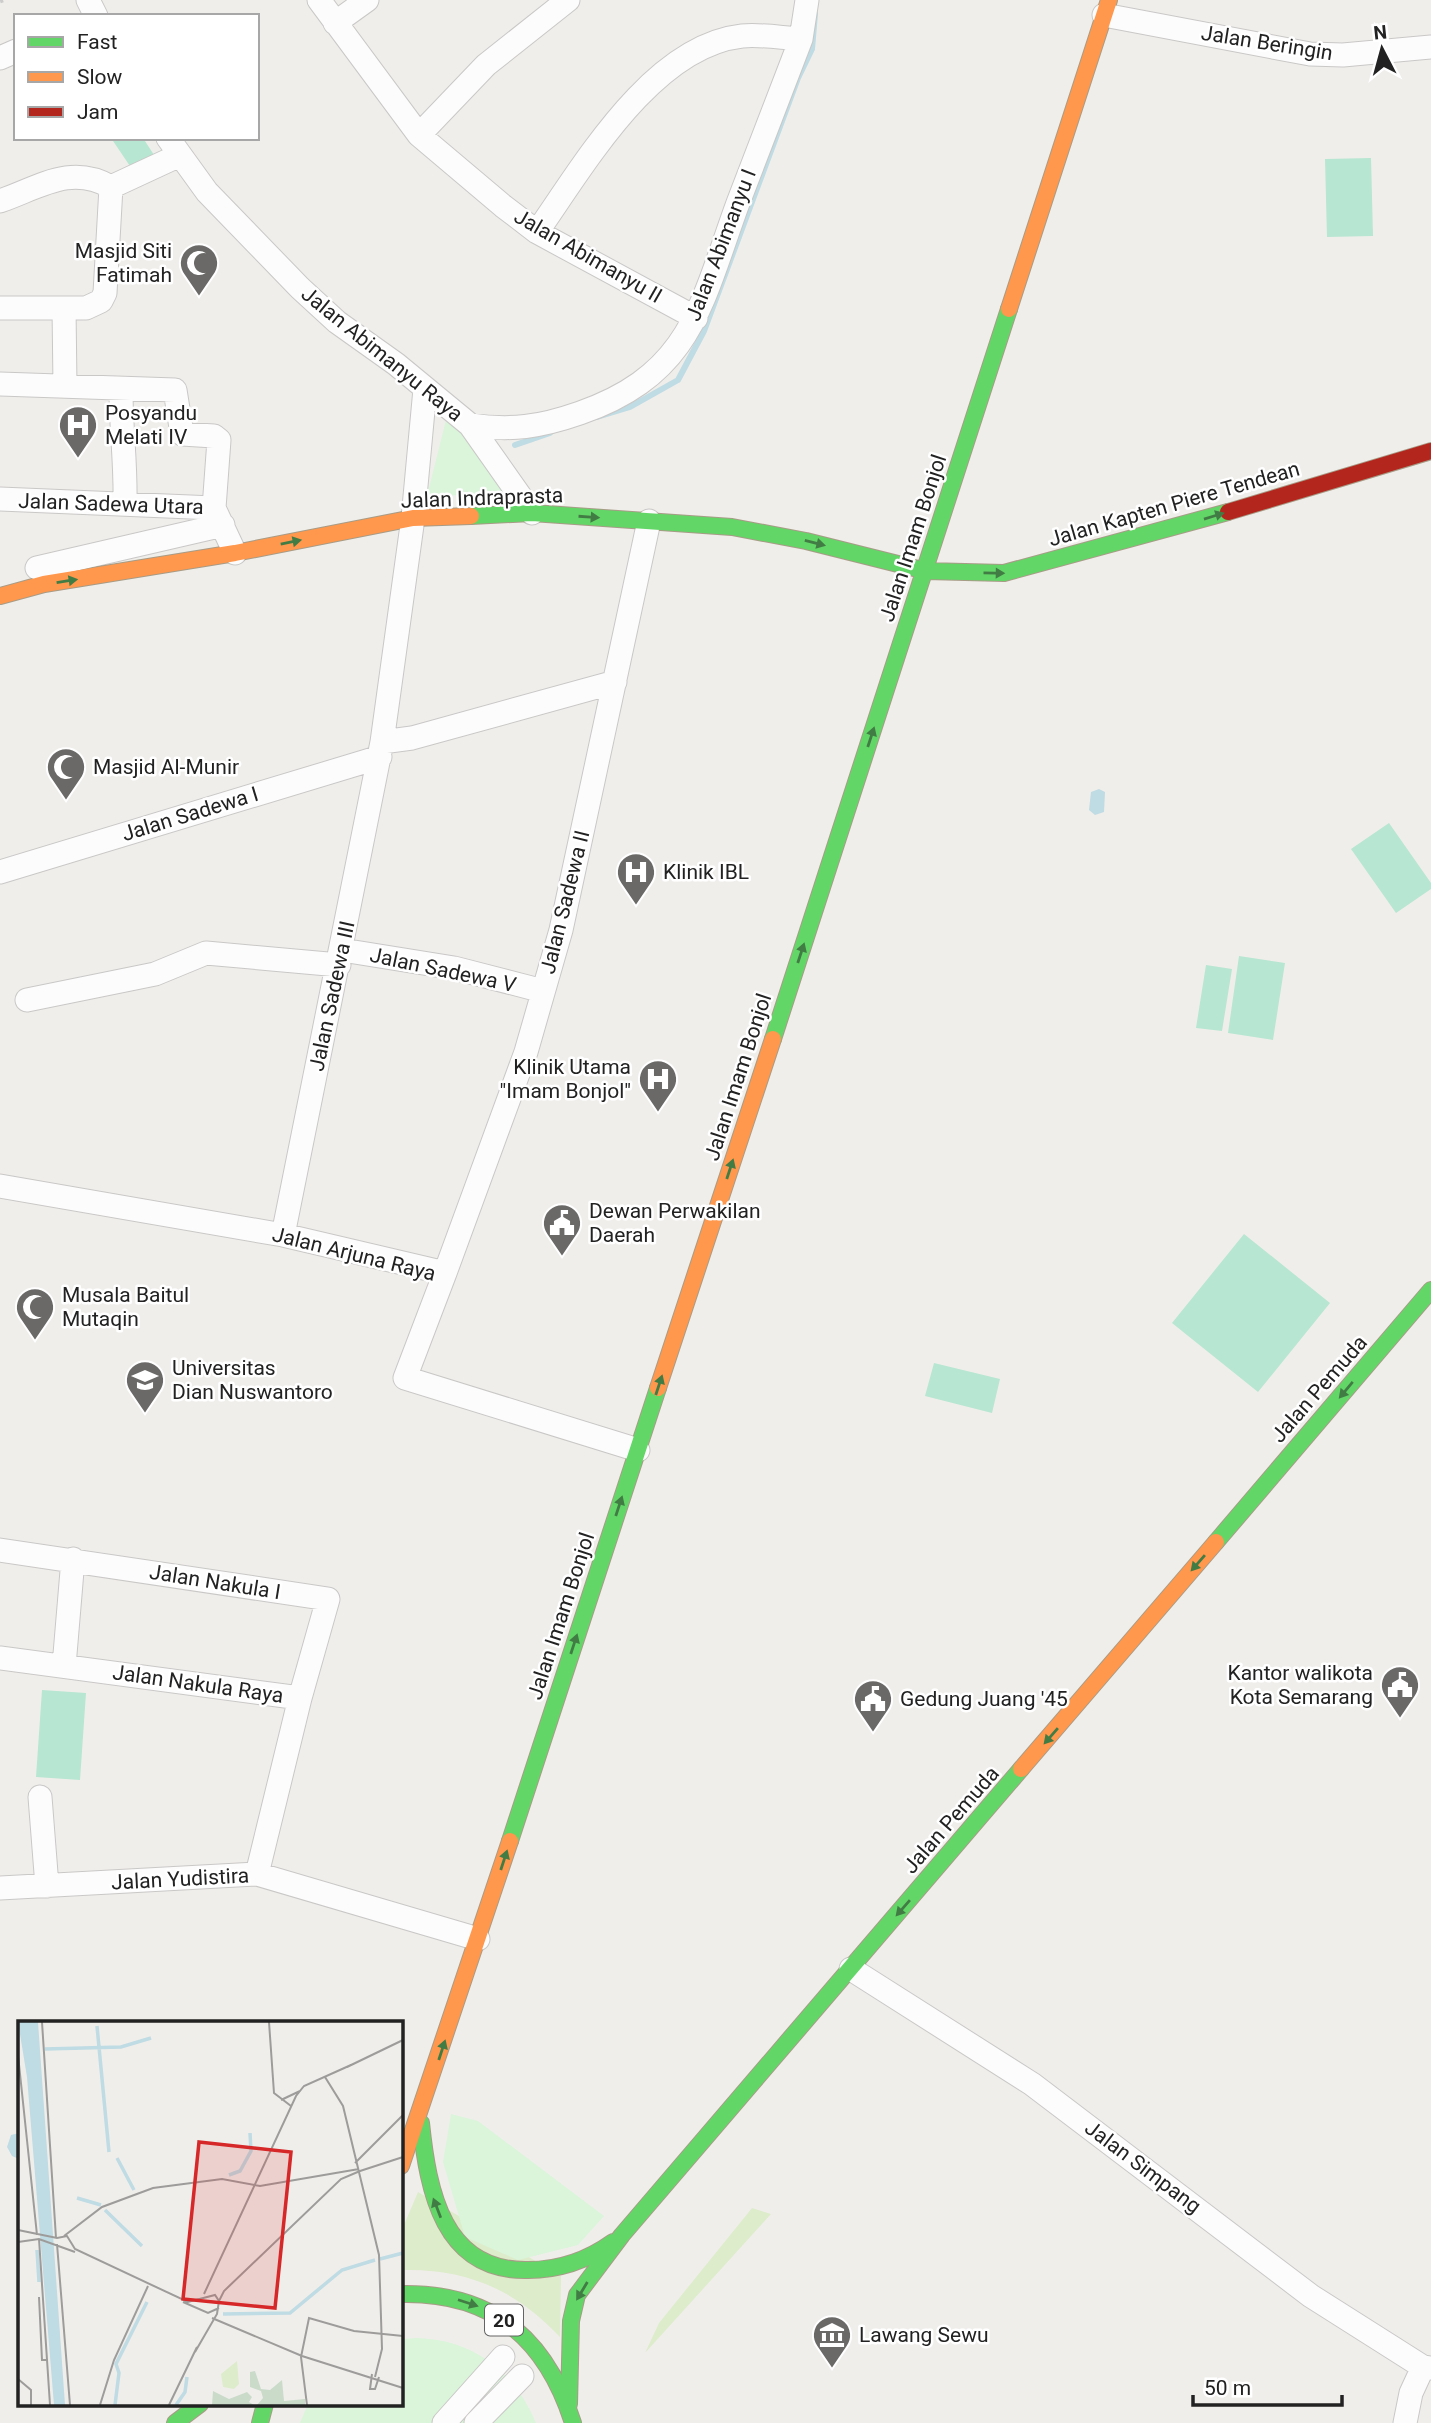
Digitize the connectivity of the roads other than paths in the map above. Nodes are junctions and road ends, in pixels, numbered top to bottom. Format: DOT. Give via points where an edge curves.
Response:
graph roads {
  1 [pos="318,0"];
  2 [pos="367,0"];
  3 [pos="568,0"];
  4 [pos="807,0"];
  5 [pos="1106,7"];
  6 [pos="335,23"];
  7 [pos="802,39"];
  8 [pos="1431,47"];
  9 [pos="419,135"];
  10 [pos="174,147"];
  11 [pos="111,187"];
  12 [pos="0,201"];
  13 [pos="537,232"];
  14 [pos="0,308"];
  15 [pos="64,308"];
  16 [pos="696,318"];
  17 [pos="0,384"];
  18 [pos="65,386"];
  19 [pos="425,389"];
  20 [pos="121,390"];
  21 [pos="470,425"];
  22 [pos="1431,451"];
  23 [pos="0,499"];
  24 [pos="125,504"];
  25 [pos="532,513"];
  26 [pos="219,517"];
  27 [pos="413,518"];
  28 [pos="649,521"];
  29 [pos="235,553"];
  30 [pos="926,571"];
  31 [pos="0,577"];
  32 [pos="0,596"];
  33 [pos="615,682"];
  34 [pos="381,750"];
  35 [pos="0,872"];
  36 [pos="341,957"];
  37 [pos="543,991"];
  38 [pos="27,1000"];
  39 [pos="0,1186"];
  40 [pos="283,1235"];
  41 [pos="445,1273"];
  42 [pos="1431,1290"];
  43 [pos="638,1450"];
  44 [pos="0,1550"];
  45 [pos="73,1559"];
  46 [pos="0,1658"];
  47 [pos="64,1666"];
  48 [pos="300,1698"];
  49 [pos="40,1797"];
  50 [pos="257,1874"];
  51 [pos="47,1886"];
  52 [pos="0,1888"];
  53 [pos="478,1939"];
  54 [pos="851,1969"];
  55 [pos="420,2115"];
  56 [pos="402,2163"];
  57 [pos="622,2235"];
  58 [pos="402,2294"];
  59 [pos="503,2357"];
  60 [pos="1427,2368"];
  61 [pos="522,2376"];
  62 [pos="569,2404"];
  63 [pos="197,2406"];
  64 [pos="264,2406"];
  65 [pos="174,2423"];
  66 [pos="260,2423"];
  67 [pos="444,2423"];
  68 [pos="476,2423"];
  69 [pos="573,2423"];
  70 [pos="1405,2423"];
  1 -- 6 [label="street, Jalan Abimanyu II"];
  2 -- 6 [label="street"];
  3 -- 9 [label="street" via="486,65"];
  4 -- 7 [label="street, Jalan Abimanyu I"];
  5 -- 8 [label="street, Jalan Beringin" via="1310,54"];
  5 -- 30 [label="main road, Jalan Imam Bonjol"];
  6 -- 9 [label="street, Jalan Abimanyu II"];
  7 -- 13 [label="street" via="742,36 711,44 679,63 652,83 601,137"];
  7 -- 16 [label="street, Jalan Abimanyu I"];
  9 -- 13 [label="street, Jalan Abimanyu II"];
  10 -- 11 [label="street"];
  10 -- 19 [label="street, Jalan Abimanyu Raya" via="207,192 300,288"];
  11 -- 12 [label="street" via="93,177 66,177"];
  11 -- 15 [label="street" via="105,293 94,306"];
  13 -- 16 [label="street, Jalan Abimanyu II"];
  14 -- 15 [label="street"];
  15 -- 18 [label="street"];
  16 -- 21 [label="street, Jalan Abimanyu I" via="667,361 616,401 525,428"];
  17 -- 18 [label="street"];
  18 -- 20 [label="street"];
  19 -- 21 [label="street, Jalan Abimanyu Raya"];
  19 -- 27 [label="street, Jalan Sadewa III"];
  20 -- 24 [label="street" via="122,448 127,459"];
  20 -- 26 [label="street" via="175,390 182,434 217,437"];
  21 -- 25 [label="street, Jalan Abimanyu Raya"];
  30 -- 22 [label="main road, Jalan Kapten Piere Tendean, one-way" via="1004,573"];
  23 -- 24 [label="street, Jalan Sadewa Utara"];
  24 -- 26 [label="street, Jalan Sadewa Utara"];
  25 -- 27 [label="main road, Jalan Indraprasta"];
  25 -- 28 [label="main road, Jalan Indraprasta, one-way"];
  26 -- 29 [label="street, Jalan Sadewa Utara"];
  26 -- 31 [label="street"];
  29 -- 27 [label="main road, Jalan Indraprasta, one-way"];
  27 -- 34 [label="street, Jalan Sadewa III"];
  28 -- 30 [label="main road, Jalan Indraprasta, one-way" via="764,532"];
  28 -- 33 [label="street, Jalan Sadewa II"];
  32 -- 29 [label="main road, Jalan Indraprasta, one-way" via="44,584"];
  43 -- 30 [label="main road, Jalan Imam Bonjol, one-way"];
  33 -- 34 [label="street, Jalan Sadewa I"];
  33 -- 37 [label="street, Jalan Sadewa II" via="564,917"];
  34 -- 35 [label="street, Jalan Sadewa I"];
  34 -- 36 [label="street, Jalan Sadewa III"];
  36 -- 37 [label="street, Jalan Sadewa V" via="454,968"];
  36 -- 38 [label="street, Jalan Sadewa V" via="206,953 155,974"];
  36 -- 40 [label="street, Jalan Sadewa III"];
  37 -- 41 [label="street, Jalan Sadewa II" via="526,1052"];
  39 -- 40 [label="street, Jalan Arjuna Raya"];
  40 -- 41 [label="street, Jalan Arjuna Raya"];
  41 -- 43 [label="street, Jalan Arjuna Raya" via="405,1378"];
  42 -- 54 [label="main road, Jalan Pemuda, one-way"];
  53 -- 43 [label="main road, Jalan Imam Bonjol, one-way"];
  44 -- 45 [label="street, Jalan Nakula I"];
  45 -- 47 [label="street"];
  45 -- 48 [label="street, Jalan Nakula I" via="328,1600"];
  46 -- 47 [label="street, Jalan Nakula Raya"];
  47 -- 48 [label="street, Jalan Nakula Raya"];
  48 -- 50 [label="street, Jalan Nakula Raya"];
  49 -- 51 [label="street"];
  50 -- 51 [label="street, Jalan Yudistira"];
  50 -- 53 [label="street, Jalan Yudistira"];
  51 -- 52 [label="street, Jalan Yudistira"];
  55 -- 53 [label="main road, Jalan Imam Bonjol, one-way"];
  54 -- 57 [label="main road, Jalan Pemuda"];
  54 -- 60 [label="street, Jalan Simpang" via="1032,2084 1311,2296"];
  55 -- 56 [label="main road, Jalan Imam Bonjol"];
  57 -- 55 [label="main road, one-way" via="590,2257 554,2268 515,2271 479,2261 439,2217 427,2180"];
  57 -- 62 [label="main road, Jalan Pemuda, one-way" via="577,2295 571,2321"];
  58 -- 62 [label="main road, 20, one-way" via="445,2295 484,2308 519,2330 555,2370"];
  59 -- 67 [label="street"];
  60 -- 70 [label="street" via="1411,2393"];
  61 -- 68 [label="street"];
  62 -- 69 [label="main road, 20"];
  63 -- 65 [label="main road"];
  64 -- 66 [label="main road"];
}
